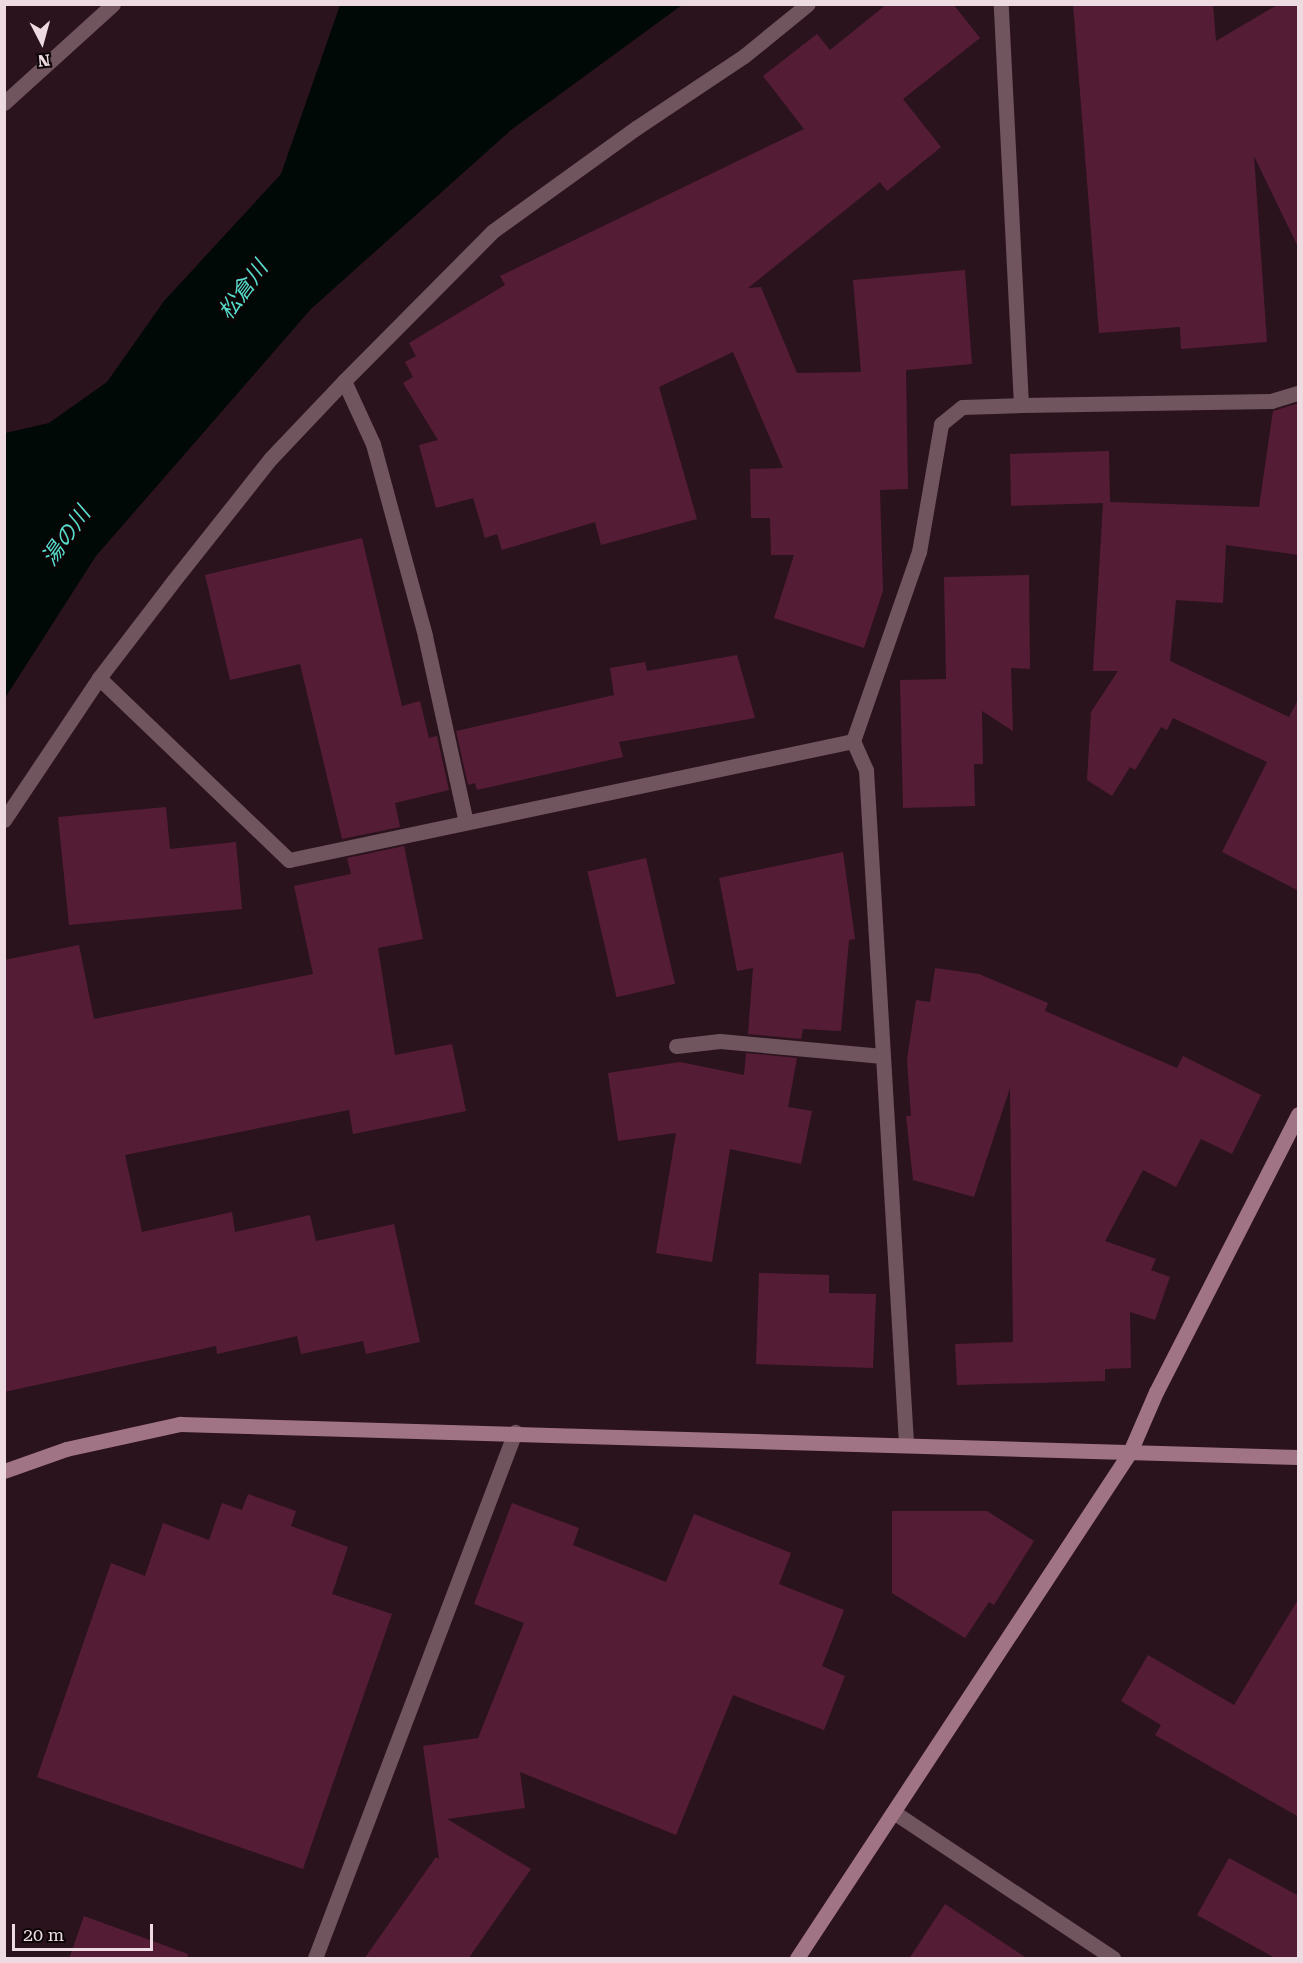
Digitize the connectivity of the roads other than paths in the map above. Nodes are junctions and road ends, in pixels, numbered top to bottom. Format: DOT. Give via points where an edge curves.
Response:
graph roads {
  1 [pos="113,4"];
  2 [pos="808,4"];
  3 [pos="1001,4"];
  4 [pos="4,103"];
  5 [pos="344,381"];
  6 [pos="1299,393"];
  7 [pos="1021,405"];
  8 [pos="99,678"];
  9 [pos="853,741"];
  10 [pos="4,820"];
  11 [pos="466,822"];
  12 [pos="676,1046"];
  13 [pos="882,1056"];
  14 [pos="1299,1114"];
  15 [pos="515,1432"];
  16 [pos="906,1443"];
  17 [pos="1130,1452"];
  18 [pos="1299,1457"];
  19 [pos="4,1471"];
  20 [pos="895,1813"];
  21 [pos="315,1959"];
  22 [pos="797,1959"];
  23 [pos="1113,1959"];
  1 -- 4 [label="street"];
  2 -- 5 [label="street" via="744,56 493,231"];
  3 -- 7 [label="street"];
  5 -- 8 [label="street" via="271,459"];
  5 -- 11 [label="street" via="373,444 425,636"];
  6 -- 7 [label="street" via="1271,401"];
  7 -- 9 [label="street" via="962,407 941,424 919,552"];
  8 -- 10 [label="street"];
  8 -- 11 [label="street" via="289,860"];
  9 -- 11 [label="street"];
  9 -- 13 [label="street" via="866,770"];
  12 -- 13 [label="street" via="720,1041"];
  13 -- 16 [label="street"];
  14 -- 17 [label="street" via="1156,1392"];
  15 -- 16 [label="street"];
  15 -- 19 [label="street" via="180,1424 66,1449"];
  15 -- 21 [label="street"];
  16 -- 17 [label="street"];
  17 -- 18 [label="street"];
  17 -- 20 [label="street"];
  20 -- 22 [label="street"];
  20 -- 23 [label="street"];
}
